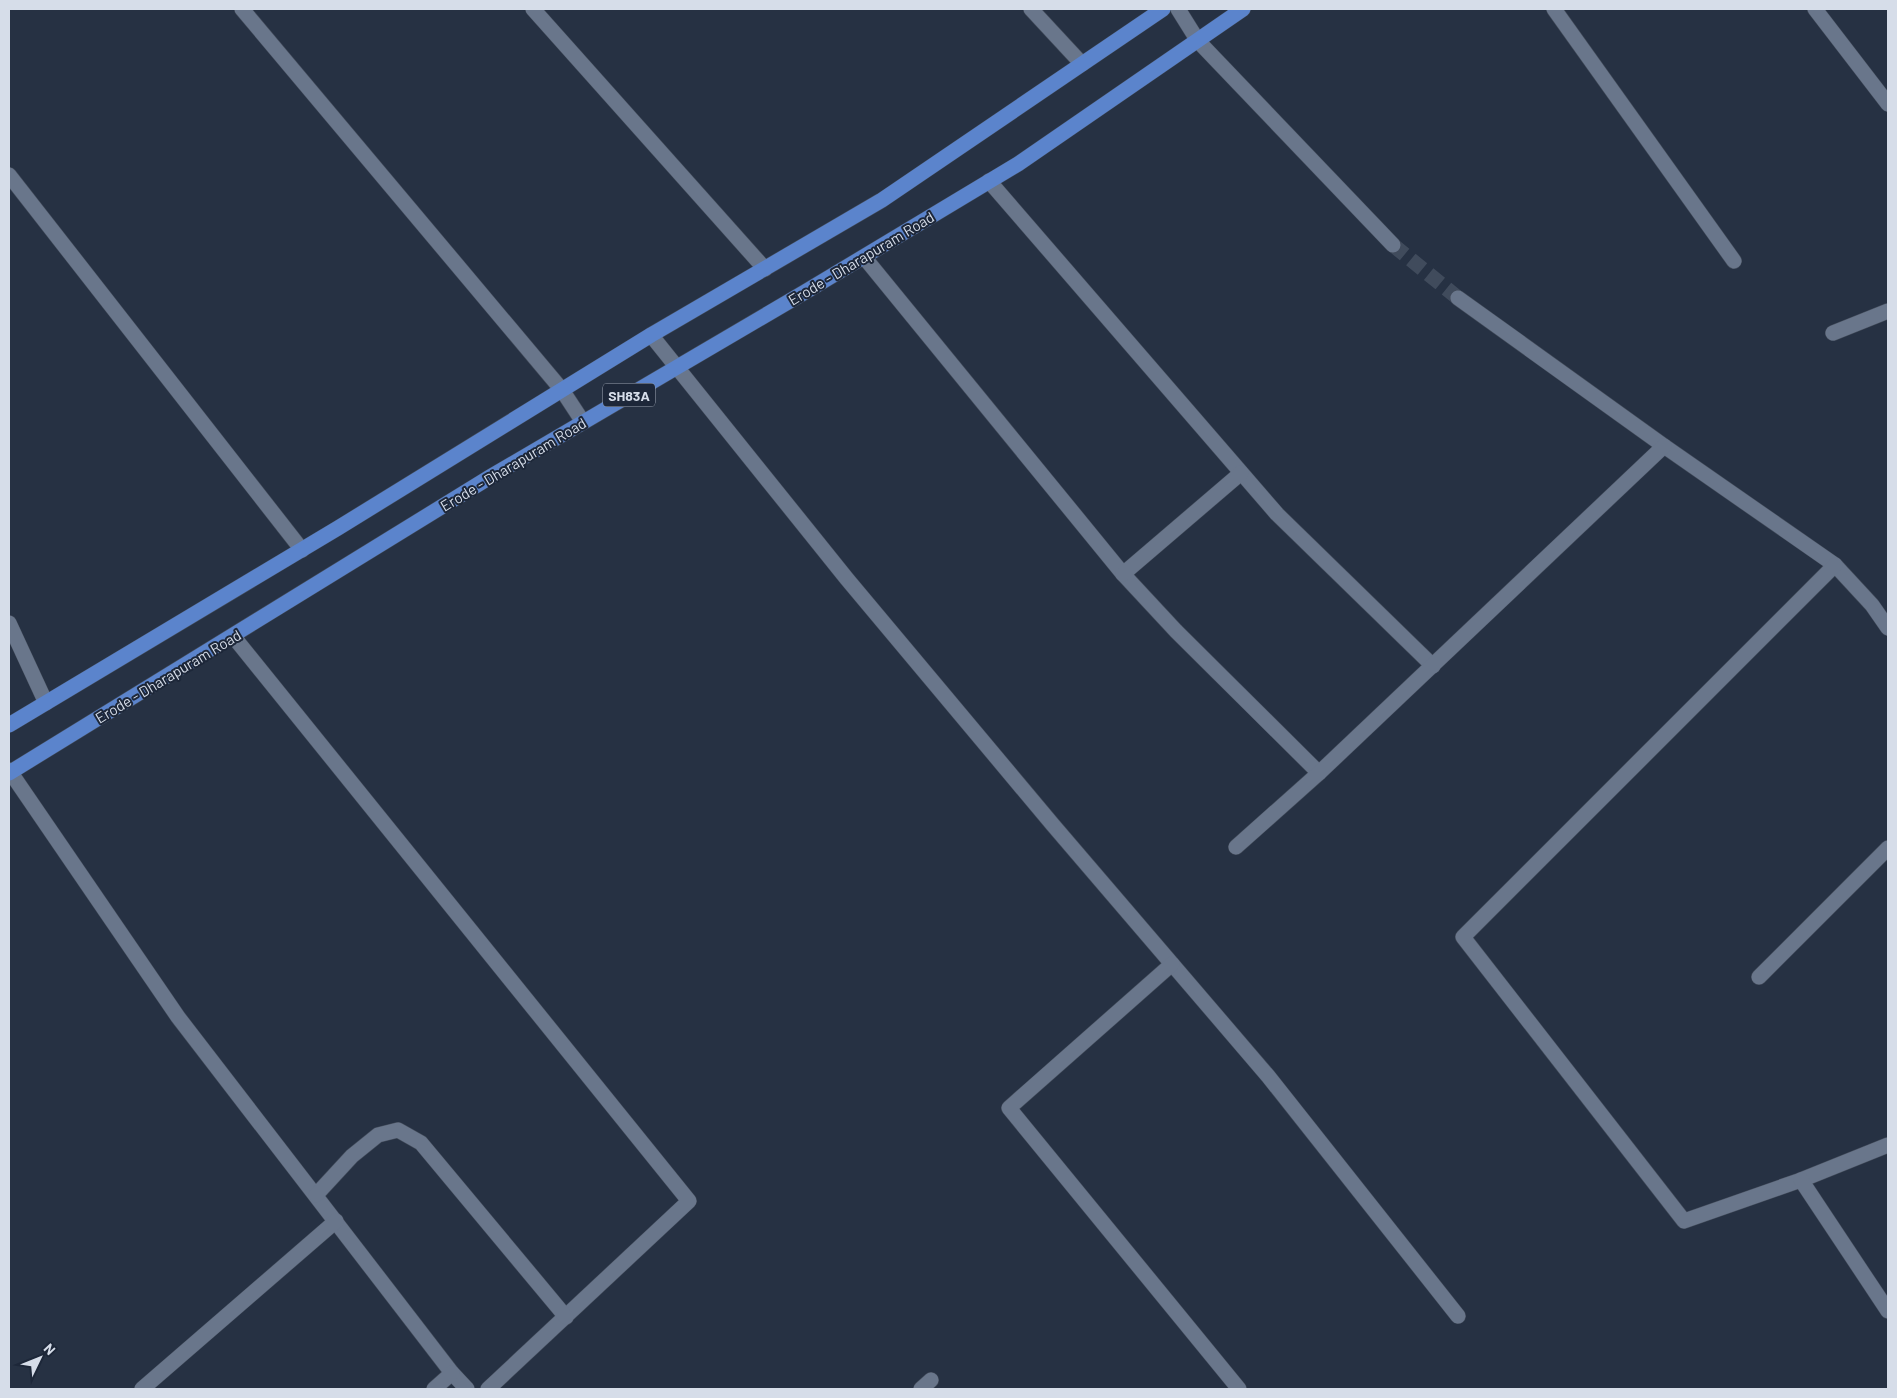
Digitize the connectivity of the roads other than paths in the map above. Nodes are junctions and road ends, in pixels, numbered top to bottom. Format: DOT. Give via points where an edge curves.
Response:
graph roads {
  1 [pos="242,9"];
  2 [pos="533,9"];
  3 [pos="1031,9"];
  4 [pos="1163,9"];
  5 [pos="1178,9"];
  6 [pos="1243,9"];
  7 [pos="1554,9"];
  8 [pos="1815,9"];
  9 [pos="1198,41"];
  10 [pos="1082,64"];
  11 [pos="1888,104"];
  12 [pos="9,175"];
  13 [pos="989,181"];
  14 [pos="1393,245"];
  15 [pos="864,257"];
  16 [pos="1734,261"];
  17 [pos="765,269"];
  18 [pos="1458,298"];
  19 [pos="1888,311"];
  20 [pos="1832,333"];
  21 [pos="651,335"];
  22 [pos="677,367"];
  23 [pos="562,390"];
  24 [pos="583,422"];
  25 [pos="1664,446"];
  26 [pos="1241,473"];
  27 [pos="302,550"];
  28 [pos="1834,565"];
  29 [pos="1123,574"];
  30 [pos="9,622"];
  31 [pos="1888,628"];
  32 [pos="234,636"];
  33 [pos="1433,666"];
  34 [pos="46,703"];
  35 [pos="9,725"];
  36 [pos="9,771"];
  37 [pos="1319,773"];
  38 [pos="1236,847"];
  39 [pos="1888,848"];
  40 [pos="1172,964"];
  41 [pos="1759,976"];
  42 [pos="1888,1145"];
  43 [pos="1801,1180"];
  44 [pos="316,1195"];
  45 [pos="336,1221"];
  46 [pos="1888,1311"];
  47 [pos="566,1316"];
  48 [pos="1458,1316"];
  49 [pos="452,1373"];
  50 [pos="142,1389"];
  51 [pos="434,1389"];
  52 [pos="467,1389"];
  53 [pos="488,1389"];
  54 [pos="1239,1389"];
  1 -- 23 [label="street"];
  2 -- 17 [label="street"];
  3 -- 10 [label="street"];
  4 -- 10 [label="main road, SH83A"];
  5 -- 9 [label="street"];
  6 -- 9 [label="main road, Erode - Dharapuram Road / SH83A"];
  7 -- 16 [label="street"];
  8 -- 11 [label="street"];
  9 -- 13 [label="main road, Erode - Dharapuram Road / SH83A"];
  9 -- 14 [label="street"];
  10 -- 17 [label="main road, SH83A" via="882,200"];
  12 -- 27 [label="street"];
  13 -- 15 [label="main road, Erode - Dharapuram Road / SH83A"];
  13 -- 26 [label="street"];
  15 -- 22 [label="main road, Erode - Dharapuram Road / SH83A"];
  15 -- 29 [label="street"];
  17 -- 21 [label="main road, SH83A"];
  18 -- 25 [label="street"];
  19 -- 20 [label="street"];
  21 -- 22 [label="street"];
  21 -- 23 [label="main road, SH83A"];
  22 -- 24 [label="main road, Erode - Dharapuram Road / SH83A"];
  22 -- 40 [label="street" via="846,580"];
  23 -- 24 [label="street"];
  23 -- 27 [label="main road, SH83A"];
  24 -- 32 [label="main road, Erode - Dharapuram Road / SH83A"];
  25 -- 28 [label="street"];
  25 -- 33 [label="street"];
  26 -- 29 [label="street"];
  26 -- 33 [label="street" via="1277,514"];
  27 -- 34 [label="main road, SH83A"];
  28 -- 31 [label="street" via="1872,605"];
  28 -- 43 [label="street" via="1463,938 1684,1221"];
  29 -- 37 [label="street"];
  30 -- 34 [label="street"];
  32 -- 36 [label="main road, Erode - Dharapuram Road / SH83A"];
  32 -- 47 [label="street" via="689,1201"];
  33 -- 37 [label="street"];
  34 -- 35 [label="main road, SH83A"];
  36 -- 44 [label="street" via="178,1017"];
  37 -- 38 [label="street"];
  39 -- 41 [label="street"];
  40 -- 48 [label="street" via="1268,1076"];
  40 -- 54 [label="street" via="1009,1108"];
  42 -- 43 [label="street"];
  43 -- 46 [label="street"];
  44 -- 45 [label="street"];
  44 -- 47 [label="street" via="352,1156 378,1135 398,1130 421,1144"];
  45 -- 49 [label="street"];
  45 -- 50 [label="street"];
  47 -- 53 [label="street"];
  49 -- 51 [label="street"];
  49 -- 52 [label="street"];
}
